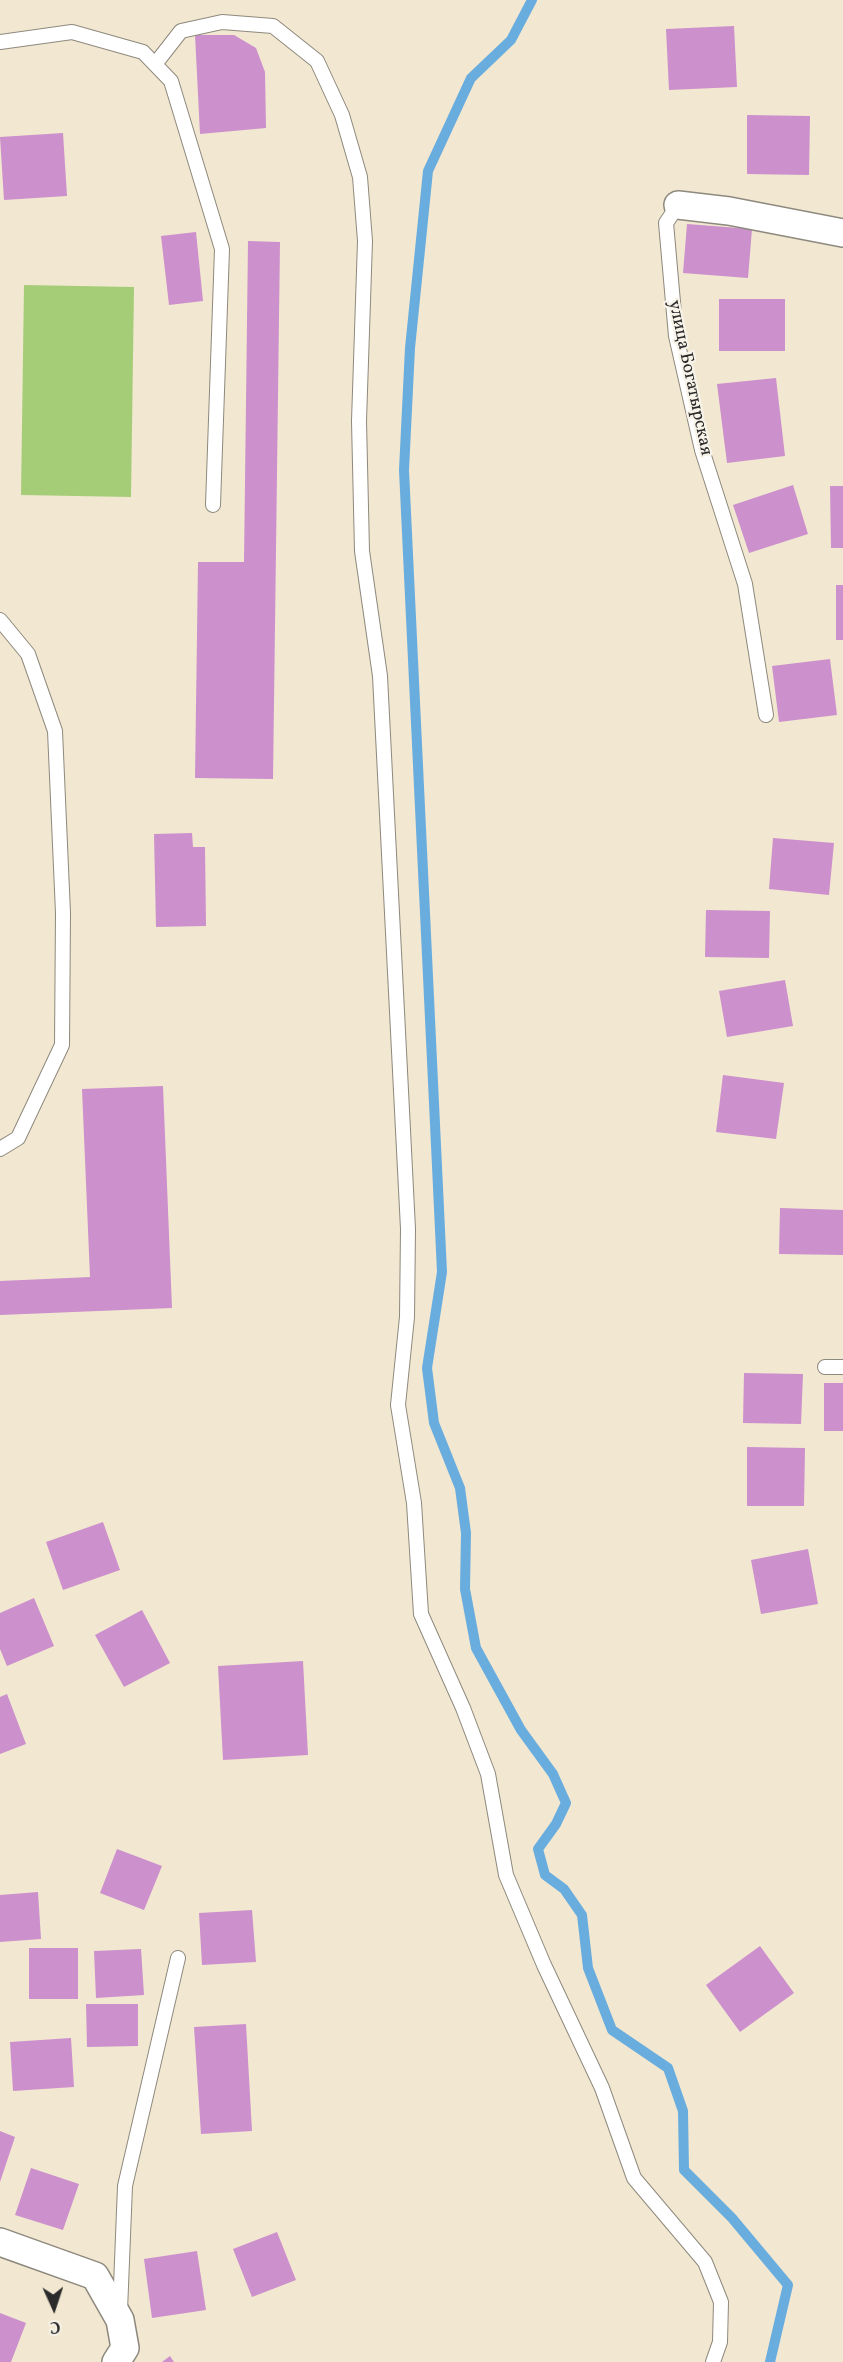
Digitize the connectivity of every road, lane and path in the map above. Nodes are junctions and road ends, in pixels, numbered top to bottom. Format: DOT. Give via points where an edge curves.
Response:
graph roads {
  1 [pos="0,42"];
  2 [pos="156,63"];
  3 [pos="678,204"];
  4 [pos="843,233"];
  5 [pos="213,505"];
  6 [pos="0,620"];
  7 [pos="766,715"];
  8 [pos="0,1149"];
  9 [pos="825,1367"];
  10 [pos="843,1367"];
  11 [pos="178,1958"];
  12 [pos="0,2242"];
  13 [pos="120,2319"];
  14 [pos="116,2362"];
  15 [pos="713,2362"];
  1 -- 2 [label="lane" via="72,32 143,52"];
  2 -- 5 [label="lane" via="171,81 222,249"];
  2 -- 15 [label="lane" via="181,31 222,22 273,26 317,61 342,115 360,177 365,241 358,421 362,551 380,676 408,1229 407,1317 398,1405 414,1503 421,1614 488,1774 506,1875 602,2088 634,2178 705,2262 721,2302 720,2342"];
  3 -- 4 [label="street, улица Богатырская"];
  3 -- 7 [label="lane, улица Богатырская" via="666,223 676,336 702,450 745,584"];
  6 -- 8 [label="lane" via="28,654 55,731 63,913 62,1045 18,1138"];
  9 -- 10 [label="lane"];
  11 -- 13 [label="lane" via="125,2186"];
  12 -- 13 [label="street" via="95,2276"];
  13 -- 14 [label="street" via="125,2348"];
}
